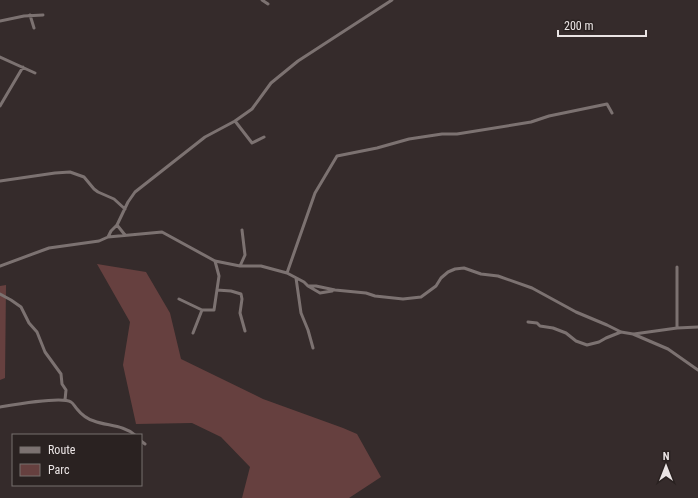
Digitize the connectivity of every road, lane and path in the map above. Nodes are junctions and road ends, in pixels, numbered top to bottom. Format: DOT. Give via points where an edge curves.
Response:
graph roads {
  1 [pos="262,0"];
  2 [pos="392,0"];
  3 [pos="268,4"];
  4 [pos="30,15"];
  5 [pos="43,15"];
  6 [pos="0,21"];
  7 [pos="34,28"];
  8 [pos="0,57"];
  9 [pos="23,67"];
  10 [pos="35,73"];
  11 [pos="1,104"];
  12 [pos="612,113"];
  13 [pos="236,122"];
  14 [pos="264,137"];
  15 [pos="0,181"];
  16 [pos="125,209"];
  17 [pos="118,225"];
  18 [pos="242,230"];
  19 [pos="125,235"];
  20 [pos="108,237"];
  21 [pos="215,261"];
  22 [pos="0,266"];
  23 [pos="240,266"];
  24 [pos="677,267"];
  25 [pos="287,274"];
  26 [pos="296,278"];
  27 [pos="308,286"];
  28 [pos="216,290"];
  29 [pos="335,290"];
  30 [pos="0,294"];
  31 [pos="179,299"];
  32 [pos="202,310"];
  33 [pos="528,322"];
  34 [pos="698,327"];
  35 [pos="677,328"];
  36 [pos="245,331"];
  37 [pos="621,332"];
  38 [pos="193,333"];
  39 [pos="633,334"];
  40 [pos="313,348"];
  41 [pos="698,370"];
  42 [pos="65,400"];
  43 [pos="0,407"];
  44 [pos="134,434"];
  45 [pos="142,442"];
  46 [pos="145,444"];
  1 -- 3 [label="street"];
  2 -- 13 [label="street" via="298,61 271,83 252,109"];
  4 -- 5 [label="street"];
  4 -- 6 [label="street"];
  4 -- 7 [label="street"];
  8 -- 9 [label="street"];
  9 -- 10 [label="street"];
  9 -- 11 [label="street"];
  12 -- 25 [label="street" via="607,104 531,122 409,139 337,156 315,193"];
  13 -- 14 [label="street" via="252,143"];
  13 -- 16 [label="street" via="205,137 135,192"];
  15 -- 16 [label="street" via="70,172 84,177 94,189 114,198"];
  16 -- 17 [label="street"];
  17 -- 19 [label="street"];
  17 -- 20 [label="street"];
  18 -- 23 [label="street" via="245,255"];
  19 -- 20 [label="street"];
  19 -- 21 [label="street" via="162,232"];
  20 -- 22 [label="street" via="99,241 49,248"];
  21 -- 23 [label="street"];
  21 -- 28 [label="street" via="219,276"];
  23 -- 25 [label="street" via="261,266"];
  24 -- 35 [label="street"];
  25 -- 26 [label="street"];
  26 -- 27 [label="street"];
  26 -- 40 [label="street" via="301,313"];
  27 -- 29 [label="street"];
  27 -- 29 [label="street" via="320,293"];
  28 -- 32 [label="street" via="214,310"];
  28 -- 36 [label="street" via="241,294 240,313"];
  29 -- 37 [label="street" via="389,298 421,297 436,286 448,272 464,268 532,288 576,312"];
  30 -- 42 [label="street" via="21,307 37,332 45,352 61,374 62,384 66,390"];
  31 -- 32 [label="street"];
  32 -- 38 [label="street"];
  33 -- 37 [label="street" via="537,322 540,326 553,328 588,345"];
  34 -- 35 [label="street"];
  35 -- 39 [label="street"];
  37 -- 39 [label="street"];
  39 -- 41 [label="street" via="668,349"];
  42 -- 43 [label="street"];
  42 -- 44 [label="street" via="71,402 88,419 123,428"];
  45 -- 46 [label="street"];
}
